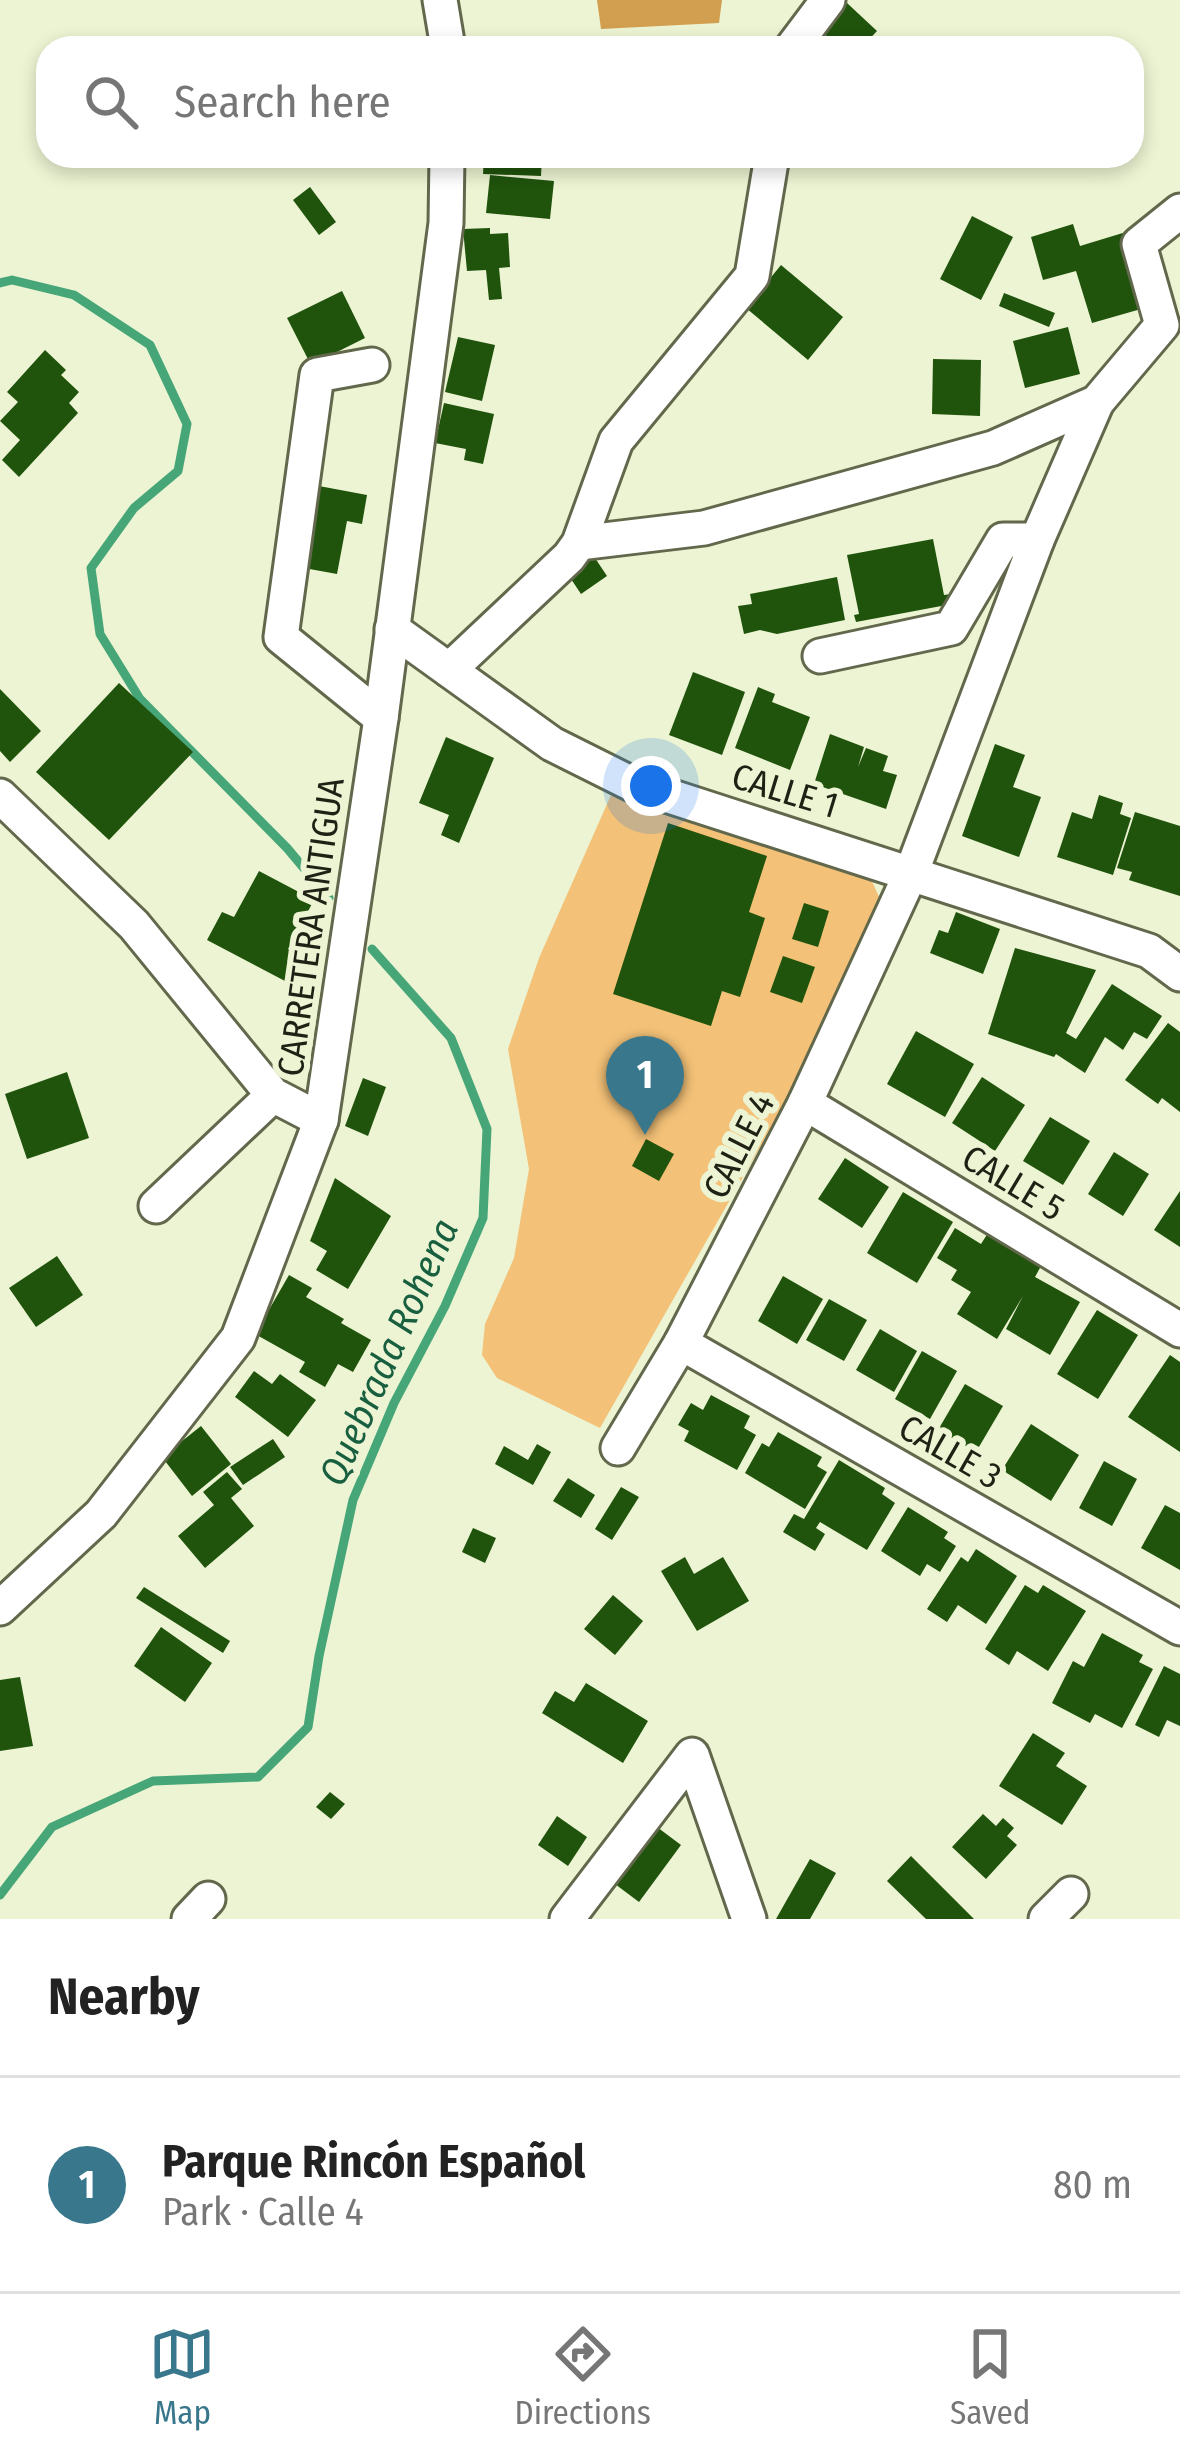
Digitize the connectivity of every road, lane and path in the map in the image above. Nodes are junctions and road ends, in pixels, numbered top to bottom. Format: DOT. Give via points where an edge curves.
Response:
graph roads {
  1 [pos="440,0"];
  2 [pos="827,0"];
  3 [pos="446,36"];
  4 [pos="800,36"];
  5 [pos="447,168"];
  6 [pos="770,168"];
  7 [pos="1180,211"];
  8 [pos="372,365"];
  9 [pos="1096,402"];
  10 [pos="1037,539"];
  11 [pos="579,543"];
  12 [pos="392,629"];
  13 [pos="820,656"];
  14 [pos="449,670"];
  15 [pos="381,718"];
  16 [pos="0,796"];
  17 [pos="912,871"];
  18 [pos="1180,974"];
  19 [pos="273,1095"];
  20 [pos="805,1103"];
  21 [pos="321,1120"];
  22 [pos="156,1206"];
  23 [pos="1180,1330"];
  24 [pos="681,1343"];
  25 [pos="618,1448"];
  26 [pos="0,1608"];
  27 [pos="1180,1628"];
  28 [pos="1071,1894"];
  29 [pos="567,1919"];
  30 [pos="749,1919"];
  31 [pos="1046,1919"];
  1 -- 3 [label="street"];
  2 -- 4 [label="street"];
  5 -- 12 [label="street, CARRETERA ANTIGUA"];
  6 -- 11 [label="street" via="752,277 616,442"];
  7 -- 9 [label="street" via="1139,244 1162,325"];
  8 -- 15 [label="street" via="317,375 281,637"];
  9 -- 10 [label="street, CALLE 4"];
  9 -- 11 [label="street" via="993,448 727,522"];
  10 -- 13 [label="street" via="1003,540 951,628"];
  10 -- 17 [label="street, CALLE 4"];
  11 -- 14 [label="street"];
  12 -- 14 [label="street, CALLE 1"];
  12 -- 15 [label="street, CARRETERA ANTIGUA"];
  14 -- 17 [label="street, CALLE 1" via="552,744 632,784"];
  15 -- 21 [label="street, CARRETERA ANTIGUA"];
  16 -- 19 [label="street" via="134,925"];
  17 -- 18 [label="street, CALLE 1" via="1149,951"];
  17 -- 20 [label="street, CALLE 4"];
  19 -- 21 [label="street"];
  19 -- 22 [label="street"];
  20 -- 23 [label="street, CALLE 5"];
  20 -- 24 [label="street, CALLE 4"];
  21 -- 26 [label="street, CARRETERA ANTIGUA" via="238,1338 101,1514"];
  24 -- 25 [label="street, CALLE 4"];
  24 -- 27 [label="street, CALLE 3"];
  28 -- 31 [label="street"];
  29 -- 30 [label="street" via="692,1756"];
}
